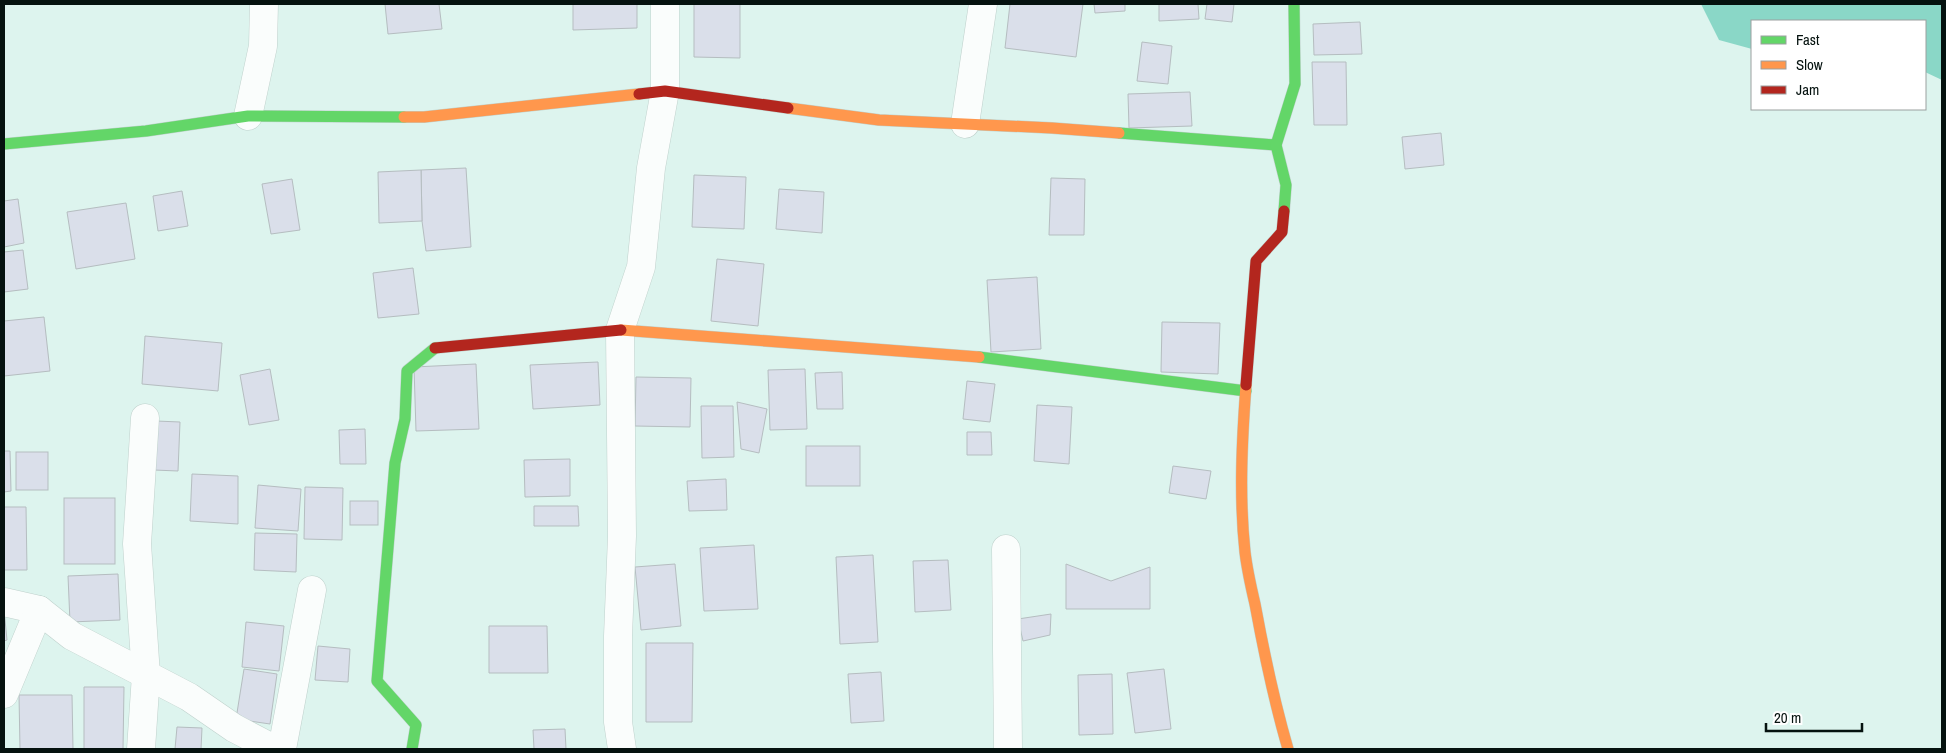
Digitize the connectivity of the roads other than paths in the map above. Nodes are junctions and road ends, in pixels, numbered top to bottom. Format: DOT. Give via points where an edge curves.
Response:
graph roads {
  1 [pos="264,4"];
  2 [pos="665,4"];
  3 [pos="983,4"];
  4 [pos="1294,4"];
  5 [pos="665,91"];
  6 [pos="248,116"];
  7 [pos="965,124"];
  8 [pos="4,144"];
  9 [pos="1276,145"];
  10 [pos="620,330"];
  11 [pos="1246,391"];
  12 [pos="146,418"];
  13 [pos="1006,550"];
  14 [pos="312,590"];
  15 [pos="4,602"];
  16 [pos="39,610"];
  17 [pos="146,675"];
  18 [pos="4,694"];
  19 [pos="140,749"];
  20 [pos="274,749"];
  21 [pos="282,749"];
  22 [pos="412,749"];
  23 [pos="622,749"];
  24 [pos="1008,749"];
  25 [pos="1288,749"];
  1 -- 6 [label="street" via="263,46"];
  2 -- 5 [label="street"];
  3 -- 7 [label="street"];
  4 -- 9 [label="street" via="1294,84"];
  5 -- 6 [label="street" via="424,117"];
  5 -- 7 [label="street" via="879,120"];
  5 -- 10 [label="street" via="651,168 641,267"];
  6 -- 8 [label="street" via="146,131"];
  7 -- 9 [label="street"];
  9 -- 11 [label="street" via="1286,185 1282,232 1256,261"];
  10 -- 11 [label="street" via="970,356"];
  10 -- 22 [label="street" via="436,347 407,371 405,418 394,462 377,681 416,725"];
  10 -- 23 [label="street" via="622,536 618,722"];
  11 -- 25 [label="street" via="1241,486 1245,553 1266,664"];
  12 -- 17 [label="street" via="137,544"];
  13 -- 24 [label="street"];
  14 -- 21 [label="street"];
  15 -- 16 [label="street"];
  16 -- 17 [label="street" via="72,636"];
  16 -- 18 [label="street"];
  17 -- 19 [label="street"];
  17 -- 20 [label="street"];
}
